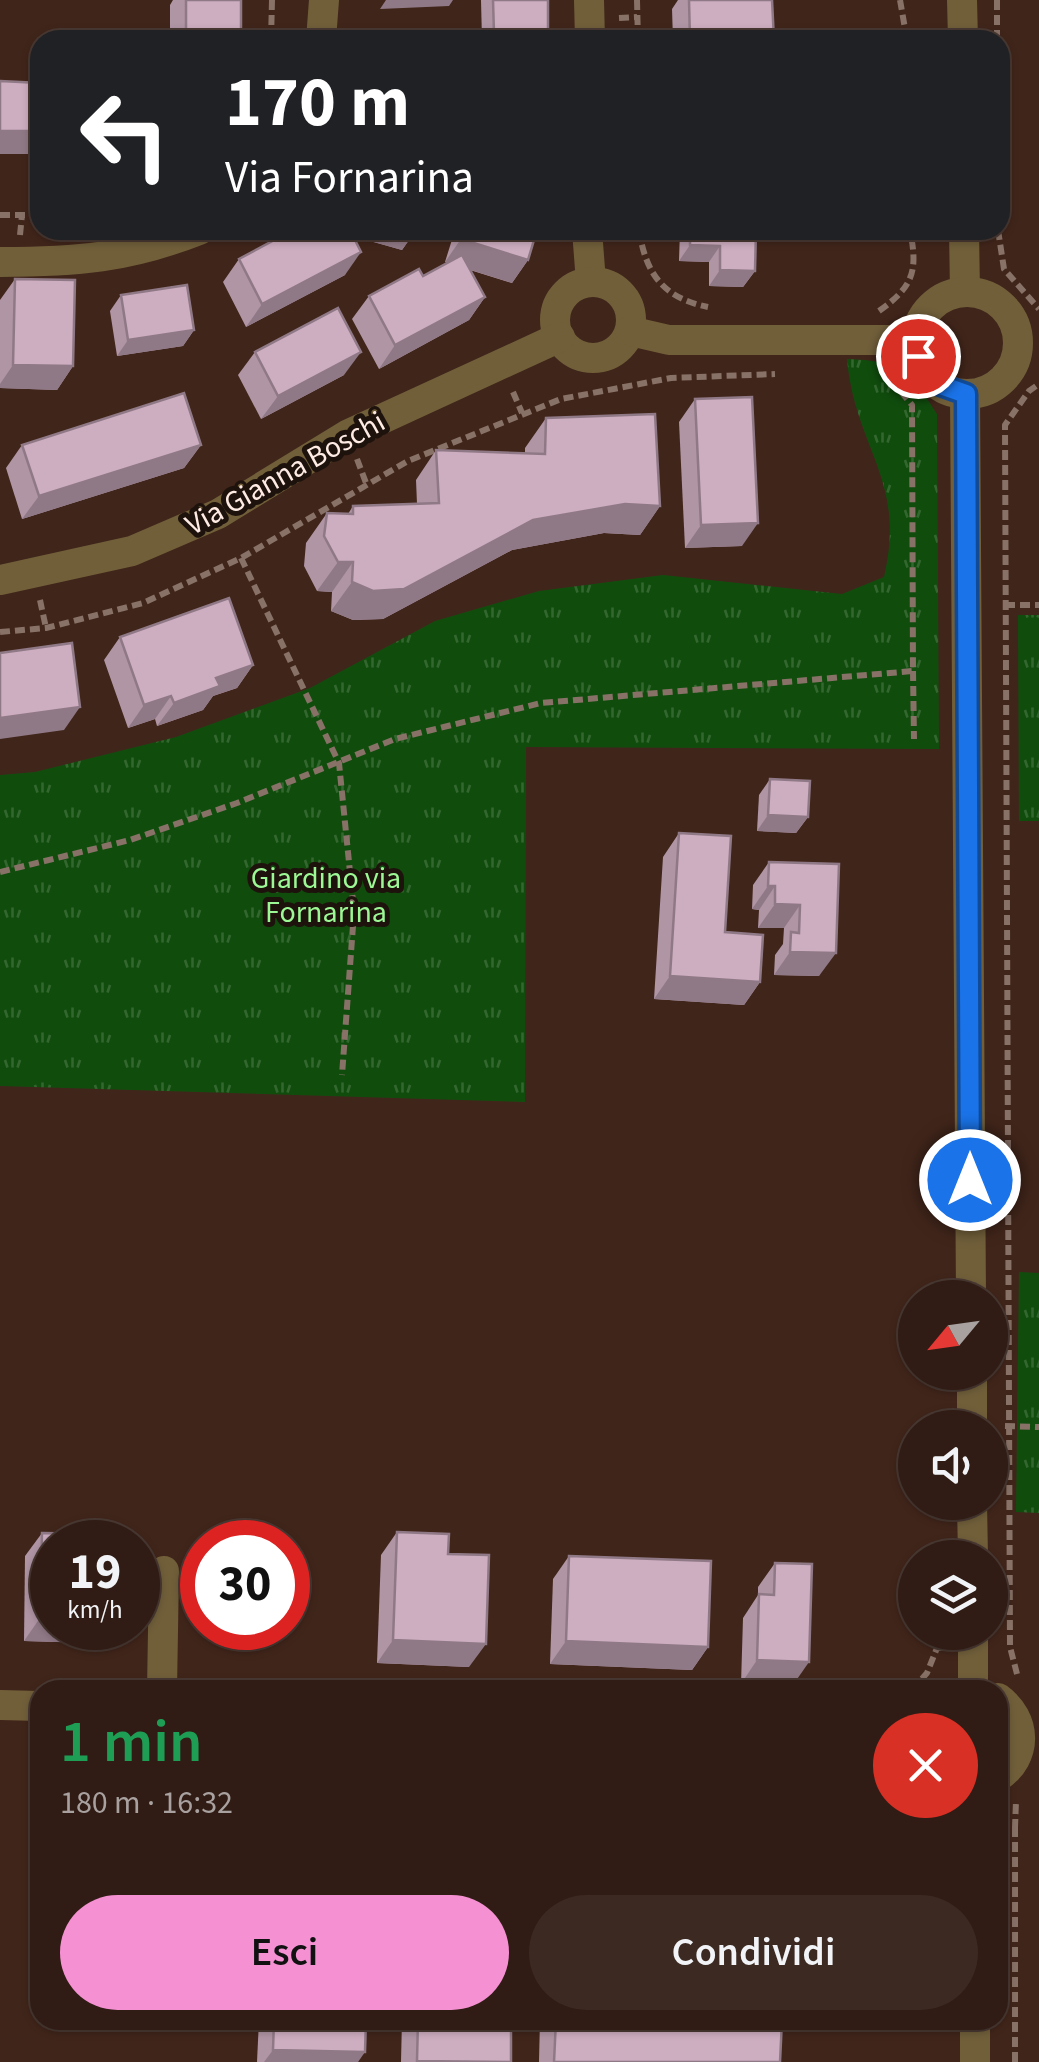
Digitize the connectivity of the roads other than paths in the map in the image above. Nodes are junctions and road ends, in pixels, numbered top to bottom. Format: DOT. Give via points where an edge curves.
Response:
graph roads {
  1 [pos="324,0"];
  2 [pos="589,0"];
  3 [pos="962,0"];
  4 [pos="322,30"];
  5 [pos="590,30"];
  6 [pos="962,30"];
  7 [pos="174,240"];
  8 [pos="588,240"];
  9 [pos="964,240"];
  10 [pos="0,262"];
  11 [pos="592,282"];
  12 [pos="964,292"];
  13 [pos="630,330"];
  14 [pos="560,338"];
  15 [pos="916,340"];
  16 [pos="1028,350"];
  17 [pos="966,394"];
  18 [pos="0,580"];
  19 [pos="971,1280"];
  20 [pos="164,1571"];
  21 [pos="973,1650"];
  22 [pos="162,1680"];
  23 [pos="973,1680"];
  24 [pos="0,1705"];
  25 [pos="30,1706"];
  26 [pos="1008,1707"];
  27 [pos="1030,1738"];
  28 [pos="1008,1768"];
  29 [pos="975,2030"];
  30 [pos="975,2062"];
  1 -- 4 [label="street"];
  2 -- 5 [label="street"];
  3 -- 6 [label="street"];
  7 -- 10 [label="street" via="144,252"];
  8 -- 11 [label="street"];
  9 -- 12 [label="street"];
  11 -- 13 [label="street" via="623,296"];
  11 -- 14 [label="street" via="560,301"];
  12 -- 15 [label="street" via="937,302"];
  12 -- 16 [label="street" via="1005,308"];
  13 -- 14 [label="street" via="615,351 590,358"];
  13 -- 15 [label="street" via="669,340 878,326"];
  14 -- 18 [label="street, Via Gianna Boschi" via="347,435 218,514 132,551"];
  15 -- 17 [label="street" via="924,371 949,391"];
  16 -- 17 [label="street" via="994,387"];
  17 -- 19 [label="street"];
  20 -- 22 [label="street"];
  21 -- 23 [label="street"];
  24 -- 25 [label="street"];
  26 -- 27 [label="street"];
  27 -- 28 [label="street"];
  29 -- 30 [label="street"];
}
